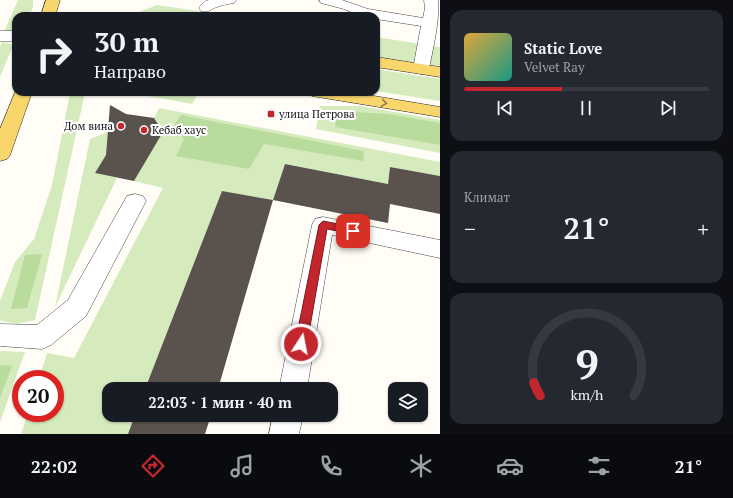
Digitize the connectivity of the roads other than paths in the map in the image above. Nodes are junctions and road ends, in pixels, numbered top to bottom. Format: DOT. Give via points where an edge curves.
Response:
graph roads {
  1 [pos="54,0"];
  2 [pos="229,0"];
  3 [pos="326,0"];
  4 [pos="434,6"];
  5 [pos="206,8"];
  6 [pos="53,12"];
  7 [pos="363,12"];
  8 [pos="380,15"];
  9 [pos="430,23"];
  10 [pos="0,36"];
  11 [pos="12,36"];
  12 [pos="380,63"];
  13 [pos="421,69"];
  14 [pos="440,72"];
  15 [pos="22,96"];
  16 [pos="342,96"];
  17 [pos="440,112"];
  18 [pos="0,155"];
  19 [pos="135,201"];
  20 [pos="440,249"];
  21 [pos="0,335"];
  22 [pos="293,382"];
  23 [pos="287,422"];
  24 [pos="284,434"];
  1 -- 6 [label="main road"];
  2 -- 5 [label="lane" via="210,4"];
  3 -- 7 [label="lane"];
  4 -- 9 [label="lane"];
  8 -- 9 [label="lane"];
  9 -- 13 [label="lane"];
  10 -- 11 [label="lane"];
  12 -- 13 [label="main road"];
  13 -- 14 [label="main road"];
  15 -- 18 [label="main road"];
  16 -- 17 [label="main road, one-way"];
  19 -- 21 [label="lane" via="76,308 42,337"];
  20 -- 22 [label="lane" via="323,225"];
  23 -- 24 [label="lane"];
}
